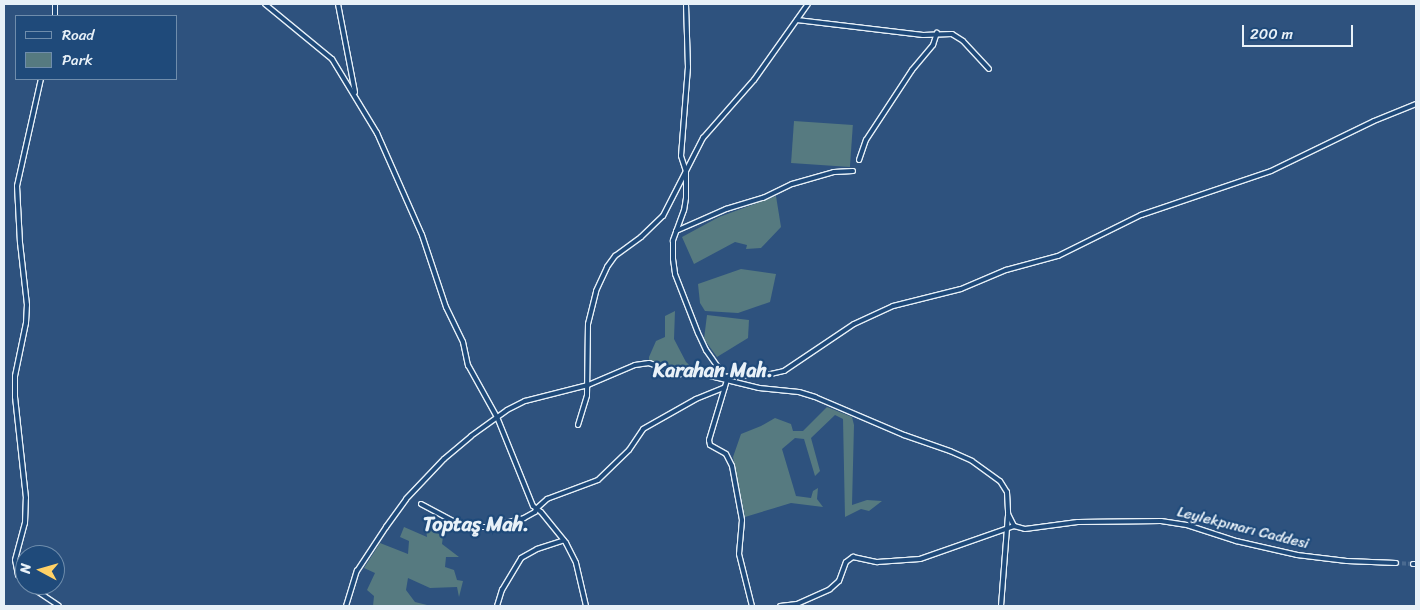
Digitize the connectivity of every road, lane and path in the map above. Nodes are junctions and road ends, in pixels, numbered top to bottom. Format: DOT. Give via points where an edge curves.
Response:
graph roads {
  1 [pos="265,4"];
  2 [pos="338,4"];
  3 [pos="686,4"];
  4 [pos="808,4"];
  5 [pos="796,20"];
  6 [pos="937,33"];
  7 [pos="988,69"];
  8 [pos="41,80"];
  9 [pos="357,99"];
  10 [pos="1416,104"];
  11 [pos="860,160"];
  12 [pos="686,171"];
  13 [pos="853,171"];
  14 [pos="676,231"];
  15 [pos="727,378"];
  16 [pos="588,385"];
  17 [pos="726,387"];
  18 [pos="497,417"];
  19 [pos="578,425"];
  20 [pos="421,504"];
  21 [pos="536,509"];
  22 [pos="1008,514"];
  23 [pos="1014,526"];
  24 [pos="1007,528"];
  25 [pos="564,540"];
  26 [pos="19,545"];
  27 [pos="1396,563"];
  28 [pos="43,595"];
  29 [pos="59,606"];
  30 [pos="346,606"];
  31 [pos="497,606"];
  32 [pos="586,606"];
  33 [pos="752,606"];
  34 [pos="780,606"];
  35 [pos="1001,606"];
  1 -- 9 [label="street" via="326,53"];
  2 -- 9 [label="street"];
  3 -- 12 [label="street" via="688,67 681,156"];
  4 -- 5 [label="street"];
  5 -- 6 [label="street" via="923,35"];
  5 -- 12 [label="street" via="754,80 703,138"];
  6 -- 7 [label="street" via="952,34 963,41"];
  6 -- 11 [label="street" via="933,45 912,70 866,140"];
  8 -- 26 [label="street" via="17,186 27,305 15,376 26,498"];
  9 -- 18 [label="street" via="377,133 422,235 446,308 463,342 468,366"];
  10 -- 15 [label="street" via="1374,120 1271,171 1141,215 1058,256 1006,270 961,289 893,306 854,324 784,370 762,376 735,375"];
  12 -- 14 [label="street" via="684,210"];
  12 -- 16 [label="street" via="663,216 615,256 596,292 588,324"];
  13 -- 14 [label="street" via="834,172 792,184"];
  14 -- 15 [label="street" via="673,241 675,274 706,350"];
  15 -- 16 [label="street" via="680,374 649,363 635,365"];
  15 -- 17 [label="street"];
  15 -- 22 [label="street" via="759,388 815,397 972,460 1005,487"];
  16 -- 18 [label="street" via="525,401"];
  16 -- 19 [label="street"];
  17 -- 21 [label="street" via="696,399 643,429 629,450 598,480 561,492"];
  17 -- 33 [label="street" via="709,440 710,445 726,454 734,475 742,520 739,554"];
  18 -- 21 [label="street"];
  18 -- 30 [label="street" via="444,459 406,499 357,572"];
  20 -- 21 [label="street" via="456,523 489,528 524,518"];
  21 -- 25 [label="street"];
  22 -- 23 [label="street"];
  22 -- 24 [label="street"];
  23 -- 24 [label="street"];
  23 -- 27 [label="street, Leylekpınarı Caddesi" via="1025,529 1078,522 1161,521 1297,555"];
  24 -- 34 [label="street" via="920,560 877,562 853,557 846,562 839,581 830,589 797,604"];
  24 -- 35 [label="street"];
  25 -- 31 [label="street" via="521,558 502,590"];
  25 -- 32 [label="street" via="576,563"];
  28 -- 29 [label="street"];
}
